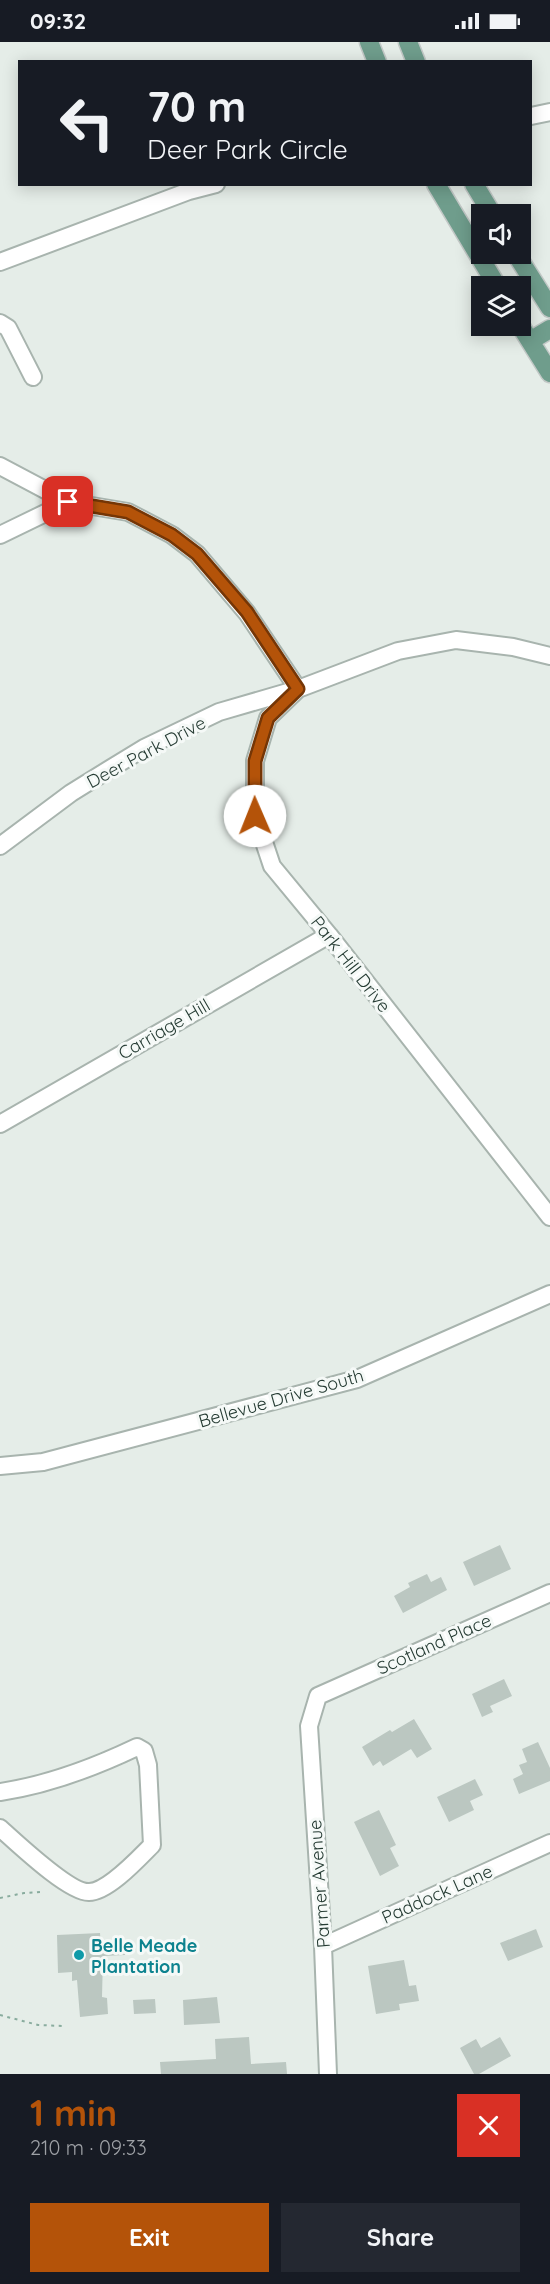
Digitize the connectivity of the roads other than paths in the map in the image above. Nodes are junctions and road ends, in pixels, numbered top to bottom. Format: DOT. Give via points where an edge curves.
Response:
graph roads {
  1 [pos="369,42"];
  2 [pos="408,42"];
  3 [pos="376,60"];
  4 [pos="415,60"];
  5 [pos="550,112"];
  6 [pos="532,116"];
  7 [pos="208,186"];
  8 [pos="437,186"];
  9 [pos="475,186"];
  10 [pos="486,204"];
  11 [pos="0,262"];
  12 [pos="522,264"];
  13 [pos="491,276"];
  14 [pos="550,308"];
  15 [pos="0,323"];
  16 [pos="550,329"];
  17 [pos="527,336"];
  18 [pos="530,341"];
  19 [pos="550,373"];
  20 [pos="33,376"];
  21 [pos="0,465"];
  22 [pos="68,502"];
  23 [pos="0,535"];
  24 [pos="550,656"];
  25 [pos="298,689"];
  26 [pos="0,846"];
  27 [pos="329,935"];
  28 [pos="0,1124"];
  29 [pos="550,1217"];
  30 [pos="550,1294"];
  31 [pos="0,1466"];
  32 [pos="550,1593"];
  33 [pos="318,1696"];
  34 [pos="0,1792"];
  35 [pos="0,1828"];
  36 [pos="550,1843"];
  37 [pos="323,1946"];
  38 [pos="328,2074"];
  1 -- 3 [label="main road"];
  2 -- 4 [label="main road"];
  5 -- 6 [label="street"];
  7 -- 11 [label="street"];
  8 -- 13 [label="main road"];
  9 -- 10 [label="main road"];
  12 -- 14 [label="main road"];
  15 -- 20 [label="street" via="8,328"];
  16 -- 18 [label="main road"];
  17 -- 18 [label="main road"];
  18 -- 19 [label="main road"];
  21 -- 22 [label="street"];
  22 -- 23 [label="street"];
  22 -- 25 [label="street" via="128,512 172,535 197,554 247,612"];
  24 -- 25 [label="street, Deer Park Drive" via="456,640 398,651"];
  25 -- 26 [label="street, Deer Park Drive" via="219,712 144,748 71,793"];
  25 -- 27 [label="street, Park Hill Drive" via="268,718 255,761 255,816 272,866"];
  27 -- 28 [label="street, Carriage Hill"];
  27 -- 29 [label="street, Park Hill Drive"];
  30 -- 31 [label="street, Bellevue Drive South" via="357,1379 44,1462"];
  32 -- 33 [label="street, Scotland Place"];
  33 -- 37 [label="street, Parmer Avenue" via="309,1726"];
  34 -- 35 [label="street" via="54,1781 136,1747 144,1751 148,1765 152,1845 104,1887 89,1892 75,1888 48,1869"];
  36 -- 37 [label="street, Paddock Lane"];
  37 -- 38 [label="street, Parmer Avenue"];
}
